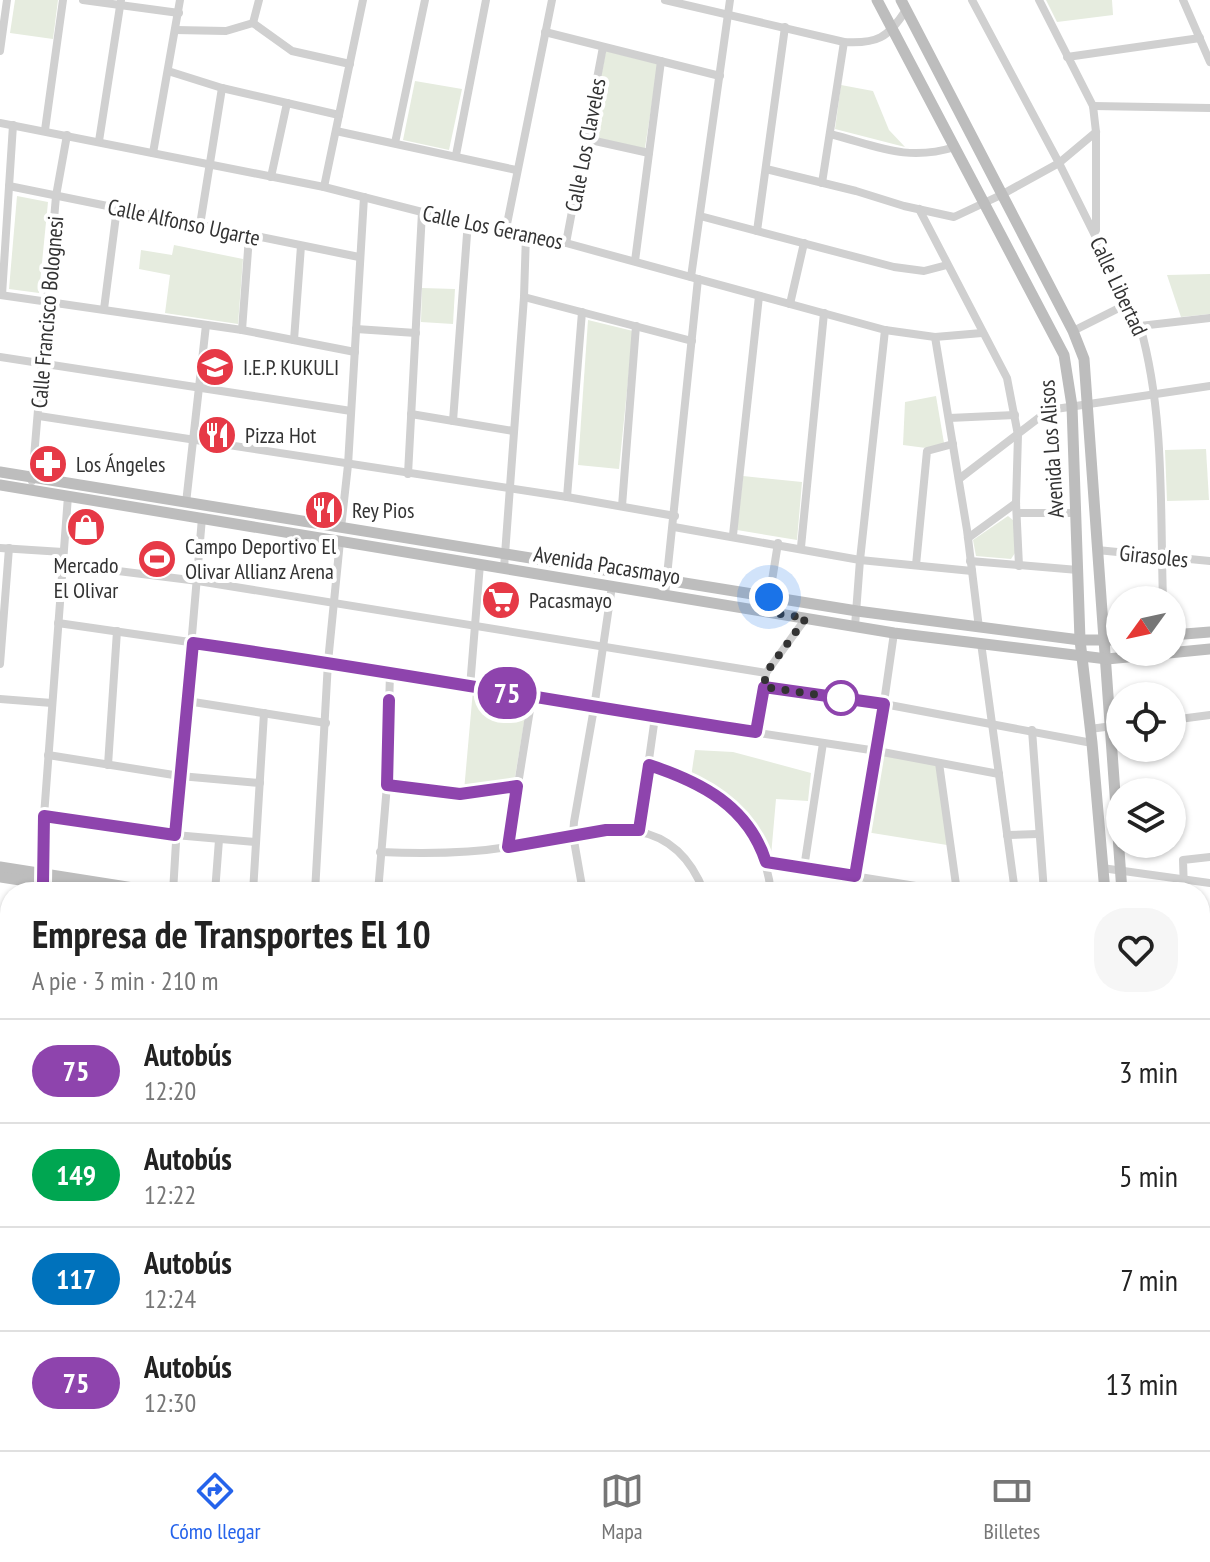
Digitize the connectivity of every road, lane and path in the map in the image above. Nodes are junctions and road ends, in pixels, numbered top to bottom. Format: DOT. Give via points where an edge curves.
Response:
graph roads {
  1 [pos="7,0"];
  2 [pos="63,0"];
  3 [pos="83,0"];
  4 [pos="180,0"];
  5 [pos="259,0"];
  6 [pos="363,0"];
  7 [pos="425,0"];
  8 [pos="486,0"];
  9 [pos="552,0"];
  10 [pos="665,0"];
  11 [pos="730,0"];
  12 [pos="877,0"];
  13 [pos="972,0"];
  14 [pos="1039,0"];
  15 [pos="1183,0"];
  16 [pos="120,3"];
  17 [pos="904,5"];
  18 [pos="179,13"];
  19 [pos="728,14"];
  20 [pos="253,23"];
  21 [pos="785,27"];
  22 [pos="175,30"];
  23 [pos="893,30"];
  24 [pos="545,32"];
  25 [pos="1200,38"];
  26 [pos="844,42"];
  27 [pos="603,47"];
  28 [pos="0,51"];
  29 [pos="1067,57"];
  30 [pos="661,61"];
  31 [pos="1210,62"];
  32 [pos="350,64"];
  33 [pos="168,71"];
  34 [pos="720,76"];
  35 [pos="222,88"];
  36 [pos="287,103"];
  37 [pos="1093,106"];
  38 [pos="1210,108"];
  39 [pos="339,115"];
  40 [pos="0,123"];
  41 [pos="13,125"];
  42 [pos="45,130"];
  43 [pos="336,131"];
  44 [pos="1096,132"];
  45 [pos="830,134"];
  46 [pos="67,135"];
  47 [pos="586,139"];
  48 [pos="99,141"];
  49 [pos="395,143"];
  50 [pos="955,147"];
  51 [pos="153,153"];
  52 [pos="649,153"];
  53 [pos="456,155"];
  54 [pos="1059,163"];
  55 [pos="211,166"];
  56 [pos="766,169"];
  57 [pos="516,170"];
  58 [pos="271,177"];
  59 [pos="822,183"];
  60 [pos="9,186"];
  61 [pos="324,187"];
  62 [pos="1001,195"];
  63 [pos="56,196"];
  64 [pos="364,197"];
  65 [pos="985,203"];
  66 [pos="117,208"];
  67 [pos="919,209"];
  68 [pos="422,212"];
  69 [pos="700,216"];
  70 [pos="468,221"];
  71 [pos="200,225"];
  72 [pos="506,229"];
  73 [pos="757,231"];
  74 [pos="526,234"];
  75 [pos="1096,235"];
  76 [pos="249,237"];
  77 [pos="566,243"];
  78 [pos="804,243"];
  79 [pos="301,246"];
  80 [pos="359,257"];
  81 [pos="635,261"];
  82 [pos="947,265"];
  83 [pos="695,278"];
  84 [pos="1,295"];
  85 [pos="759,296"];
  86 [pos="524,297"];
  87 [pos="47,302"];
  88 [pos="1129,303"];
  89 [pos="790,304"];
  90 [pos="104,309"];
  91 [pos="582,312"];
  92 [pos="824,313"];
  93 [pos="1210,318"];
  94 [pos="206,325"];
  95 [pos="636,326"];
  96 [pos="1140,326"];
  97 [pos="356,329"];
  98 [pos="242,330"];
  99 [pos="885,330"];
  100 [pos="1073,331"];
  101 [pos="416,333"];
  102 [pos="982,333"];
  103 [pos="935,337"];
  104 [pos="294,340"];
  105 [pos="692,341"];
  106 [pos="355,352"];
  107 [pos="0,357"];
  108 [pos="42,364"];
  109 [pos="200,386"];
  110 [pos="1210,386"];
  111 [pos="1154,394"];
  112 [pos="1088,404"];
  113 [pos="1072,406"];
  114 [pos="351,411"];
  115 [pos="411,414"];
  116 [pos="1015,415"];
  117 [pos="39,416"];
  118 [pos="949,418"];
  119 [pos="453,421"];
  120 [pos="513,431"];
  121 [pos="1018,435"];
  122 [pos="194,440"];
  123 [pos="953,444"];
  124 [pos="348,465"];
  125 [pos="0,472"];
  126 [pos="408,474"];
  127 [pos="959,479"];
  128 [pos="32,484"];
  129 [pos="0,485"];
  130 [pos="508,488"];
  131 [pos="68,496"];
  132 [pos="567,497"];
  133 [pos="186,503"];
  134 [pos="622,506"];
  135 [pos="1016,508"];
  136 [pos="1076,513"];
  137 [pos="675,516"];
  138 [pos="202,518"];
  139 [pos="674,527"];
  140 [pos="341,528"];
  141 [pos="733,535"];
  142 [pos="968,538"];
  143 [pos="340,541"];
  144 [pos="778,543"];
  145 [pos="801,547"];
  146 [pos="5,548"];
  147 [pos="1097,550"];
  148 [pos="63,552"];
  149 [pos="505,553"];
  150 [pos="1161,556"];
  151 [pos="860,560"];
  152 [pos="970,561"];
  153 [pos="1210,561"];
  154 [pos="62,564"];
  155 [pos="480,564"];
  156 [pos="916,565"];
  157 [pos="1019,566"];
  158 [pos="504,568"];
  159 [pos="1078,570"];
  160 [pos="972,571"];
  161 [pos="667,579"];
  162 [pos="198,581"];
  163 [pos="612,586"];
  164 [pos="1162,586"];
  165 [pos="665,595"];
  166 [pos="769,597"];
  167 [pos="333,602"];
  168 [pos="857,611"];
  169 [pos="767,612"];
  170 [pos="806,618"];
  171 [pos="58,623"];
  172 [pos="475,625"];
  173 [pos="855,626"];
  174 [pos="979,628"];
  175 [pos="117,631"];
  176 [pos="1210,632"];
  177 [pos="894,633"];
  178 [pos="1186,634"];
  179 [pos="1080,640"];
  180 [pos="1106,642"];
  181 [pos="193,643"];
  182 [pos="981,643"];
  183 [pos="604,646"];
  184 [pos="1210,649"];
  185 [pos="1186,651"];
  186 [pos="1081,656"];
  187 [pos="1106,659"];
  188 [pos="328,662"];
  189 [pos="0,664"];
  190 [pos="390,672"];
  191 [pos="766,673"];
  192 [pos="470,687"];
  193 [pos="764,687"];
  194 [pos="532,697"];
  195 [pos="0,699"];
  196 [pos="187,701"];
  197 [pos="52,703"];
  198 [pos="884,704"];
  199 [pos="594,708"];
  200 [pos="264,713"];
  201 [pos="1210,715"];
  202 [pos="655,717"];
  203 [pos="1186,718"];
  204 [pos="326,723"];
  205 [pos="992,723"];
  206 [pos="1106,727"];
  207 [pos="1090,729"];
  208 [pos="1032,730"];
  209 [pos="756,732"];
  210 [pos="823,743"];
  211 [pos="1092,743"];
  212 [pos="877,751"];
  213 [pos="48,755"];
  214 [pos="1116,762"];
  215 [pos="939,763"];
  216 [pos="108,765"];
  217 [pos="649,765"];
  218 [pos="999,774"];
  219 [pos="180,776"];
  220 [pos="260,783"];
  221 [pos="387,785"];
  222 [pos="517,786"];
  223 [pos="44,816"];
  224 [pos="639,830"];
  225 [pos="1038,834"];
  226 [pos="175,835"];
  227 [pos="573,835"];
  228 [pos="1007,835"];
  229 [pos="219,840"];
  230 [pos="255,842"];
  231 [pos="508,847"];
  232 [pos="380,852"];
  233 [pos="1210,857"];
  234 [pos="766,862"];
  235 [pos="0,867"];
  236 [pos="804,868"];
  237 [pos="1102,868"];
  238 [pos="1121,870"];
  239 [pos="855,876"];
  240 [pos="0,877"];
  241 [pos="43,879"];
  242 [pos="1183,879"];
  243 [pos="56,882"];
  244 [pos="73,882"];
  245 [pos="173,882"];
  246 [pos="216,882"];
  247 [pos="253,882"];
  248 [pos="316,882"];
  249 [pos="378,882"];
  250 [pos="581,882"];
  251 [pos="700,882"];
  252 [pos="769,882"];
  253 [pos="854,882"];
  254 [pos="892,882"];
  255 [pos="954,882"];
  256 [pos="1014,882"];
  257 [pos="1043,882"];
  258 [pos="1104,882"];
  259 [pos="1122,882"];
  260 [pos="1183,882"];
  261 [pos="1203,882"];
  1 -- 28 [label="street"];
  2 -- 42 [label="street"];
  3 -- 16 [label="street"];
  4 -- 18 [label="street"];
  5 -- 20 [label="street"];
  6 -- 32 [label="street"];
  7 -- 49 [label="street"];
  8 -- 53 [label="street"];
  9 -- 24 [label="street"];
  10 -- 19 [label="street"];
  11 -- 19 [label="street"];
  12 -- 23 [label="main road, Avenida Los Alisos"];
  13 -- 54 [label="street, Calle Libertad"];
  14 -- 29 [label="street"];
  15 -- 25 [label="street"];
  16 -- 18 [label="street"];
  16 -- 48 [label="street"];
  17 -- 23 [label="street"];
  17 -- 62 [label="main road, Avenida Los Alisos"];
  18 -- 22 [label="street"];
  19 -- 21 [label="street"];
  19 -- 34 [label="street"];
  20 -- 22 [label="street" via="210,33"];
  20 -- 32 [label="street" via="292,51"];
  21 -- 26 [label="street"];
  21 -- 56 [label="street"];
  22 -- 33 [label="street"];
  23 -- 26 [label="street" via="871,42"];
  23 -- 50 [label="main road, Avenida Los Alisos"];
  24 -- 27 [label="street"];
  24 -- 57 [label="street"];
  25 -- 29 [label="street"];
  25 -- 31 [label="street"];
  26 -- 45 [label="street"];
  27 -- 30 [label="street"];
  27 -- 47 [label="street, Calle Los Claveles"];
  29 -- 37 [label="street"];
  30 -- 34 [label="street"];
  30 -- 52 [label="street"];
  32 -- 39 [label="street"];
  33 -- 35 [label="street"];
  33 -- 51 [label="street"];
  34 -- 69 [label="street"];
  35 -- 36 [label="street"];
  35 -- 55 [label="street"];
  36 -- 39 [label="street"];
  36 -- 58 [label="street"];
  37 -- 38 [label="street"];
  37 -- 44 [label="street"];
  39 -- 43 [label="street"];
  40 -- 41 [label="street, Calle Los Geraneos"];
  41 -- 42 [label="street, Calle Los Geraneos"];
  41 -- 60 [label="street"];
  42 -- 46 [label="street, Calle Los Geraneos"];
  43 -- 49 [label="street"];
  43 -- 61 [label="street"];
  44 -- 54 [label="street"];
  44 -- 75 [label="street"];
  45 -- 50 [label="street" via="909,154"];
  45 -- 59 [label="street"];
  46 -- 48 [label="street, Calle Los Geraneos"];
  46 -- 63 [label="street, Calle Francisco Bolognesi"];
  47 -- 52 [label="street"];
  47 -- 77 [label="street, Calle Los Claveles"];
  48 -- 51 [label="street, Calle Los Geraneos"];
  49 -- 53 [label="street"];
  50 -- 65 [label="main road, Avenida Los Alisos"];
  51 -- 55 [label="street, Calle Los Geraneos"];
  52 -- 81 [label="street"];
  53 -- 57 [label="street"];
  54 -- 62 [label="street"];
  54 -- 75 [label="street, Calle Libertad"];
  55 -- 58 [label="street, Calle Los Geraneos"];
  55 -- 71 [label="street"];
  56 -- 59 [label="street"];
  56 -- 73 [label="street"];
  57 -- 72 [label="street"];
  58 -- 61 [label="street, Calle Los Geraneos"];
  59 -- 67 [label="street"];
  60 -- 63 [label="street, Calle Alfonso Ugarte"];
  60 -- 84 [label="street"];
  61 -- 64 [label="street, Calle Los Geraneos"];
  62 -- 65 [label="street"];
  62 -- 100 [label="main road, Avenida Los Alisos"];
  63 -- 66 [label="street, Calle Alfonso Ugarte"];
  63 -- 87 [label="street, Calle Francisco Bolognesi"];
  64 -- 68 [label="street, Calle Los Geraneos"];
  64 -- 80 [label="street"];
  65 -- 67 [label="street" via="954,217"];
  65 -- 113 [label="main road, Avenida Los Alisos" via="1064,355"];
  66 -- 71 [label="street, Calle Alfonso Ugarte"];
  66 -- 90 [label="street"];
  67 -- 82 [label="street"];
  68 -- 70 [label="street, Calle Los Geraneos"];
  68 -- 101 [label="street"];
  69 -- 73 [label="street"];
  69 -- 83 [label="street"];
  70 -- 72 [label="street, Calle Los Geraneos"];
  70 -- 119 [label="street"];
  71 -- 76 [label="street, Calle Alfonso Ugarte"];
  72 -- 74 [label="street, Calle Los Geraneos"];
  73 -- 78 [label="street"];
  74 -- 77 [label="street, Calle Los Geraneos"];
  74 -- 86 [label="street"];
  75 -- 88 [label="street, Calle Libertad"];
  76 -- 79 [label="street, Calle Alfonso Ugarte"];
  76 -- 98 [label="street"];
  77 -- 81 [label="street, Calle Los Geraneos"];
  78 -- 82 [label="street" via="894,267 924,271"];
  78 -- 89 [label="street"];
  79 -- 80 [label="street, Calle Alfonso Ugarte"];
  79 -- 104 [label="street"];
  80 -- 97 [label="street"];
  81 -- 83 [label="street, Calle Los Geraneos"];
  82 -- 102 [label="street"];
  83 -- 85 [label="street, Calle Los Geraneos"];
  83 -- 105 [label="street"];
  84 -- 87 [label="street"];
  85 -- 89 [label="street, Calle Los Geraneos"];
  85 -- 141 [label="street"];
  86 -- 91 [label="street"];
  86 -- 120 [label="street"];
  87 -- 90 [label="street"];
  87 -- 108 [label="street, Calle Francisco Bolognesi"];
  88 -- 96 [label="street, Calle Libertad"];
  88 -- 100 [label="street"];
  89 -- 92 [label="street, Calle Los Geraneos"];
  90 -- 94 [label="street"];
  91 -- 95 [label="street"];
  91 -- 132 [label="street"];
  92 -- 99 [label="street, Calle Los Geraneos"];
  92 -- 145 [label="street"];
  93 -- 96 [label="street"];
  94 -- 98 [label="street"];
  94 -- 109 [label="street"];
  95 -- 105 [label="street"];
  95 -- 134 [label="street"];
  96 -- 111 [label="street, Calle Libertad"];
  97 -- 101 [label="street"];
  97 -- 106 [label="street"];
  98 -- 104 [label="street"];
  99 -- 103 [label="street, Calle Los Geraneos"];
  99 -- 151 [label="street"];
  100 -- 112 [label="main road, Avenida Los Alisos" via="1084,359"];
  101 -- 115 [label="street"];
  102 -- 103 [label="street, Calle Los Geraneos"];
  102 -- 116 [label="street" via="1007,378"];
  103 -- 118 [label="street"];
  104 -- 106 [label="street"];
  105 -- 137 [label="street"];
  106 -- 114 [label="street"];
  107 -- 108 [label="street"];
  108 -- 109 [label="street"];
  108 -- 117 [label="street, Calle Francisco Bolognesi"];
  109 -- 114 [label="street"];
  109 -- 122 [label="street"];
  110 -- 111 [label="street"];
  111 -- 112 [label="street"];
  111 -- 150 [label="street, Calle Libertad"];
  112 -- 113 [label="street"];
  112 -- 147 [label="main road, Avenida Los Alisos"];
  113 -- 121 [label="street" via="1049,410"];
  113 -- 136 [label="main road, Avenida Los Alisos"];
  114 -- 124 [label="street"];
  115 -- 119 [label="street"];
  115 -- 126 [label="street"];
  116 -- 118 [label="street"];
  116 -- 121 [label="street"];
  117 -- 122 [label="street"];
  117 -- 128 [label="street, Calle Francisco Bolognesi"];
  118 -- 123 [label="street"];
  119 -- 120 [label="street"];
  120 -- 130 [label="street"];
  121 -- 127 [label="street"];
  121 -- 135 [label="street"];
  122 -- 124 [label="street"];
  122 -- 133 [label="street"];
  123 -- 127 [label="street"];
  123 -- 156 [label="street" via="927,451"];
  124 -- 126 [label="street"];
  124 -- 140 [label="street"];
  125 -- 128 [label="main road"];
  126 -- 130 [label="street"];
  127 -- 142 [label="street"];
  128 -- 129 [label="main road, Avenida Pacasmayo"];
  128 -- 131 [label="main road, Avenida Pacasmayo"];
  128 -- 133 [label="main road, Avenida Pacasmayo"];
  130 -- 132 [label="street"];
  130 -- 149 [label="street"];
  131 -- 138 [label="main road, Avenida Pacasmayo"];
  131 -- 148 [label="street"];
  132 -- 134 [label="street"];
  133 -- 140 [label="main road, Avenida Pacasmayo"];
  134 -- 137 [label="street"];
  135 -- 136 [label="street"];
  135 -- 142 [label="street"];
  135 -- 157 [label="street"];
  136 -- 159 [label="main road, Avenida Los Alisos"];
  137 -- 139 [label="street"];
  138 -- 143 [label="main road, Avenida Pacasmayo"];
  138 -- 162 [label="street"];
  139 -- 141 [label="street"];
  139 -- 161 [label="street"];
  140 -- 149 [label="main road, Avenida Pacasmayo"];
  141 -- 144 [label="street"];
  142 -- 152 [label="street"];
  143 -- 155 [label="main road, Avenida Pacasmayo"];
  143 -- 167 [label="street"];
  144 -- 145 [label="street"];
  144 -- 166 [label="street"];
  145 -- 151 [label="street"];
  146 -- 148 [label="street"];
  146 -- 189 [label="street"];
  147 -- 150 [label="street, Girasoles"];
  147 -- 180 [label="main road, Avenida Los Alisos"];
  148 -- 154 [label="street"];
  149 -- 158 [label="street"];
  149 -- 161 [label="main road, Avenida Pacasmayo"];
  150 -- 153 [label="street, Girasoles"];
  150 -- 164 [label="street, Calle Libertad"];
  151 -- 156 [label="street"];
  151 -- 168 [label="street"];
  152 -- 157 [label="street"];
  152 -- 160 [label="street"];
  154 -- 162 [label="street"];
  154 -- 171 [label="street"];
  155 -- 158 [label="main road, Avenida Pacasmayo"];
  155 -- 172 [label="street"];
  156 -- 160 [label="street"];
  157 -- 159 [label="street"];
  158 -- 163 [label="main road, Avenida Pacasmayo"];
  159 -- 179 [label="main road, Avenida Los Alisos"];
  160 -- 174 [label="street"];
  161 -- 165 [label="street"];
  161 -- 166 [label="main road, Avenida Pacasmayo"];
  162 -- 167 [label="street"];
  162 -- 181 [label="street"];
  163 -- 165 [label="main road, Avenida Pacasmayo"];
  163 -- 183 [label="street"];
  165 -- 169 [label="main road, Avenida Pacasmayo"];
  166 -- 168 [label="main road, Avenida Pacasmayo"];
  166 -- 169 [label="street"];
  167 -- 172 [label="street"];
  167 -- 188 [label="street"];
  168 -- 173 [label="street"];
  168 -- 174 [label="main road, Avenida Pacasmayo"];
  169 -- 170 [label="main road, Avenida Pacasmayo"];
  170 -- 173 [label="main road, Avenida Pacasmayo"];
  170 -- 191 [label="street"];
  171 -- 175 [label="street"];
  171 -- 197 [label="street"];
  172 -- 183 [label="street"];
  172 -- 192 [label="street"];
  173 -- 177 [label="main road, Avenida Pacasmayo"];
  174 -- 179 [label="main road, Avenida Pacasmayo"];
  175 -- 181 [label="street"];
  175 -- 216 [label="street"];
  176 -- 178 [label="main road"];
  177 -- 182 [label="main road, Avenida Pacasmayo"];
  177 -- 198 [label="street"];
  179 -- 180 [label="main road, Avenida Pacasmayo"];
  179 -- 186 [label="main road, Avenida Los Alisos"];
  181 -- 188 [label="street"];
  181 -- 196 [label="street"];
  182 -- 186 [label="main road, Avenida Pacasmayo"];
  182 -- 205 [label="street"];
  183 -- 191 [label="street"];
  183 -- 199 [label="street"];
  184 -- 185 [label="main road, Avenida Pacasmayo"];
  186 -- 187 [label="main road, Avenida Pacasmayo"];
  186 -- 207 [label="main road, Avenida Los Alisos"];
  188 -- 190 [label="street"];
  188 -- 204 [label="street"];
  190 -- 192 [label="street"];
  190 -- 221 [label="street"];
  191 -- 193 [label="street"];
  192 -- 194 [label="street"];
  193 -- 198 [label="street"];
  193 -- 209 [label="street"];
  194 -- 199 [label="street"];
  194 -- 222 [label="street"];
  195 -- 197 [label="street"];
  196 -- 200 [label="street"];
  196 -- 219 [label="street"];
  197 -- 213 [label="street"];
  198 -- 205 [label="street"];
  198 -- 212 [label="street"];
  199 -- 202 [label="street"];
  199 -- 227 [label="street"];
  200 -- 204 [label="street"];
  200 -- 220 [label="street"];
  201 -- 203 [label="street"];
  202 -- 209 [label="street"];
  202 -- 217 [label="street"];
  204 -- 248 [label="street"];
  205 -- 208 [label="street"];
  205 -- 218 [label="street"];
  206 -- 207 [label="street"];
  207 -- 211 [label="main road, Avenida Los Alisos"];
  208 -- 211 [label="street"];
  208 -- 225 [label="street"];
  209 -- 210 [label="street"];
  210 -- 212 [label="street"];
  210 -- 236 [label="street"];
  211 -- 237 [label="main road, Avenida Los Alisos"];
  212 -- 215 [label="street"];
  212 -- 239 [label="street"];
  213 -- 216 [label="street"];
  213 -- 223 [label="street"];
  214 -- 238 [label="main road, Avenida Los Alisos"];
  215 -- 218 [label="street"];
  215 -- 255 [label="street"];
  216 -- 219 [label="street"];
  217 -- 224 [label="street"];
  217 -- 234 [label="street" via="712,791 746,821"];
  218 -- 228 [label="street"];
  219 -- 220 [label="street"];
  219 -- 226 [label="street"];
  220 -- 230 [label="street"];
  221 -- 222 [label="street" via="460,794"];
  221 -- 232 [label="street"];
  222 -- 231 [label="street"];
  223 -- 226 [label="street"];
  223 -- 241 [label="street"];
  224 -- 227 [label="street"];
  224 -- 251 [label="street" via="681,852"];
  225 -- 228 [label="street"];
  225 -- 257 [label="street"];
  226 -- 229 [label="street"];
  226 -- 245 [label="street"];
  227 -- 231 [label="street"];
  227 -- 250 [label="street"];
  228 -- 256 [label="street"];
  229 -- 230 [label="street"];
  229 -- 246 [label="street"];
  230 -- 247 [label="street"];
  231 -- 232 [label="street" via="450,855"];
  232 -- 249 [label="street"];
  233 -- 242 [label="street" via="1183,860"];
  234 -- 236 [label="street"];
  234 -- 252 [label="street"];
  235 -- 241 [label="main road"];
  236 -- 239 [label="street"];
  237 -- 238 [label="street"];
  237 -- 258 [label="main road, Avenida Los Alisos"];
  238 -- 242 [label="street"];
  238 -- 259 [label="main road, Avenida Los Alisos"];
  239 -- 253 [label="street"];
  239 -- 254 [label="street"];
  240 -- 241 [label="main road"];
  241 -- 243 [label="main road"];
  241 -- 244 [label="main road"];
  242 -- 260 [label="street"];
  242 -- 261 [label="street"];
}
